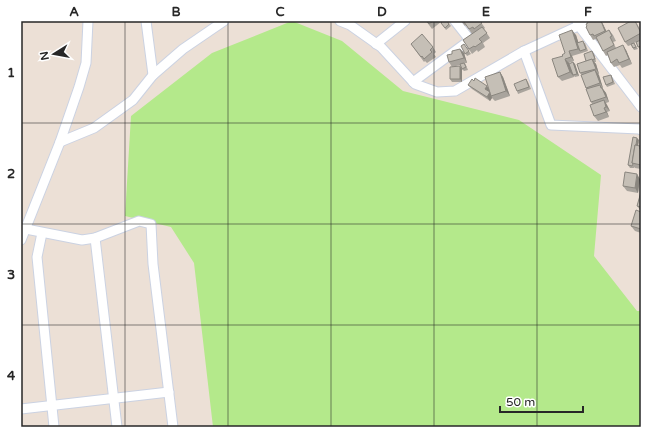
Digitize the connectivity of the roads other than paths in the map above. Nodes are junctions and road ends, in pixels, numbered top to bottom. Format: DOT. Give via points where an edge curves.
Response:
graph roads {
  1 [pos="88,21"];
  2 [pos="146,21"];
  3 [pos="224,21"];
  4 [pos="340,21"];
  5 [pos="405,21"];
  6 [pos="455,21"];
  7 [pos="589,21"];
  8 [pos="578,23"];
  9 [pos="376,44"];
  10 [pos="524,51"];
  11 [pos="153,75"];
  12 [pos="413,82"];
  13 [pos="641,107"];
  14 [pos="640,127"];
  15 [pos="60,142"];
  16 [pos="26,229"];
  17 [pos="42,232"];
  18 [pos="95,238"];
  19 [pos="21,240"];
  20 [pos="169,392"];
  21 [pos="113,399"];
  22 [pos="52,406"];
  23 [pos="21,409"];
  24 [pos="54,427"];
  25 [pos="117,427"];
  26 [pos="172,427"];
  1 -- 15 [label="street" via="86,63"];
  2 -- 11 [label="street"];
  3 -- 11 [label="street" via="183,49"];
  4 -- 9 [label="street" via="350,25"];
  5 -- 9 [label="street"];
  6 -- 12 [label="street" via="470,40"];
  7 -- 8 [label="street"];
  8 -- 10 [label="street"];
  8 -- 13 [label="street"];
  9 -- 12 [label="street"];
  10 -- 12 [label="street" via="455,91 437,92"];
  10 -- 14 [label="street" via="551,125"];
  11 -- 15 [label="street" via="134,100 94,128"];
  15 -- 16 [label="street"];
  16 -- 17 [label="street"];
  16 -- 19 [label="street"];
  17 -- 18 [label="street" via="82,240"];
  17 -- 22 [label="street" via="37,257"];
  18 -- 20 [label="street" via="139,221 151,224 153,264"];
  18 -- 21 [label="street"];
  20 -- 21 [label="street"];
  20 -- 26 [label="street"];
  21 -- 22 [label="street"];
  21 -- 25 [label="street"];
  22 -- 23 [label="street"];
  22 -- 24 [label="street"];
}
